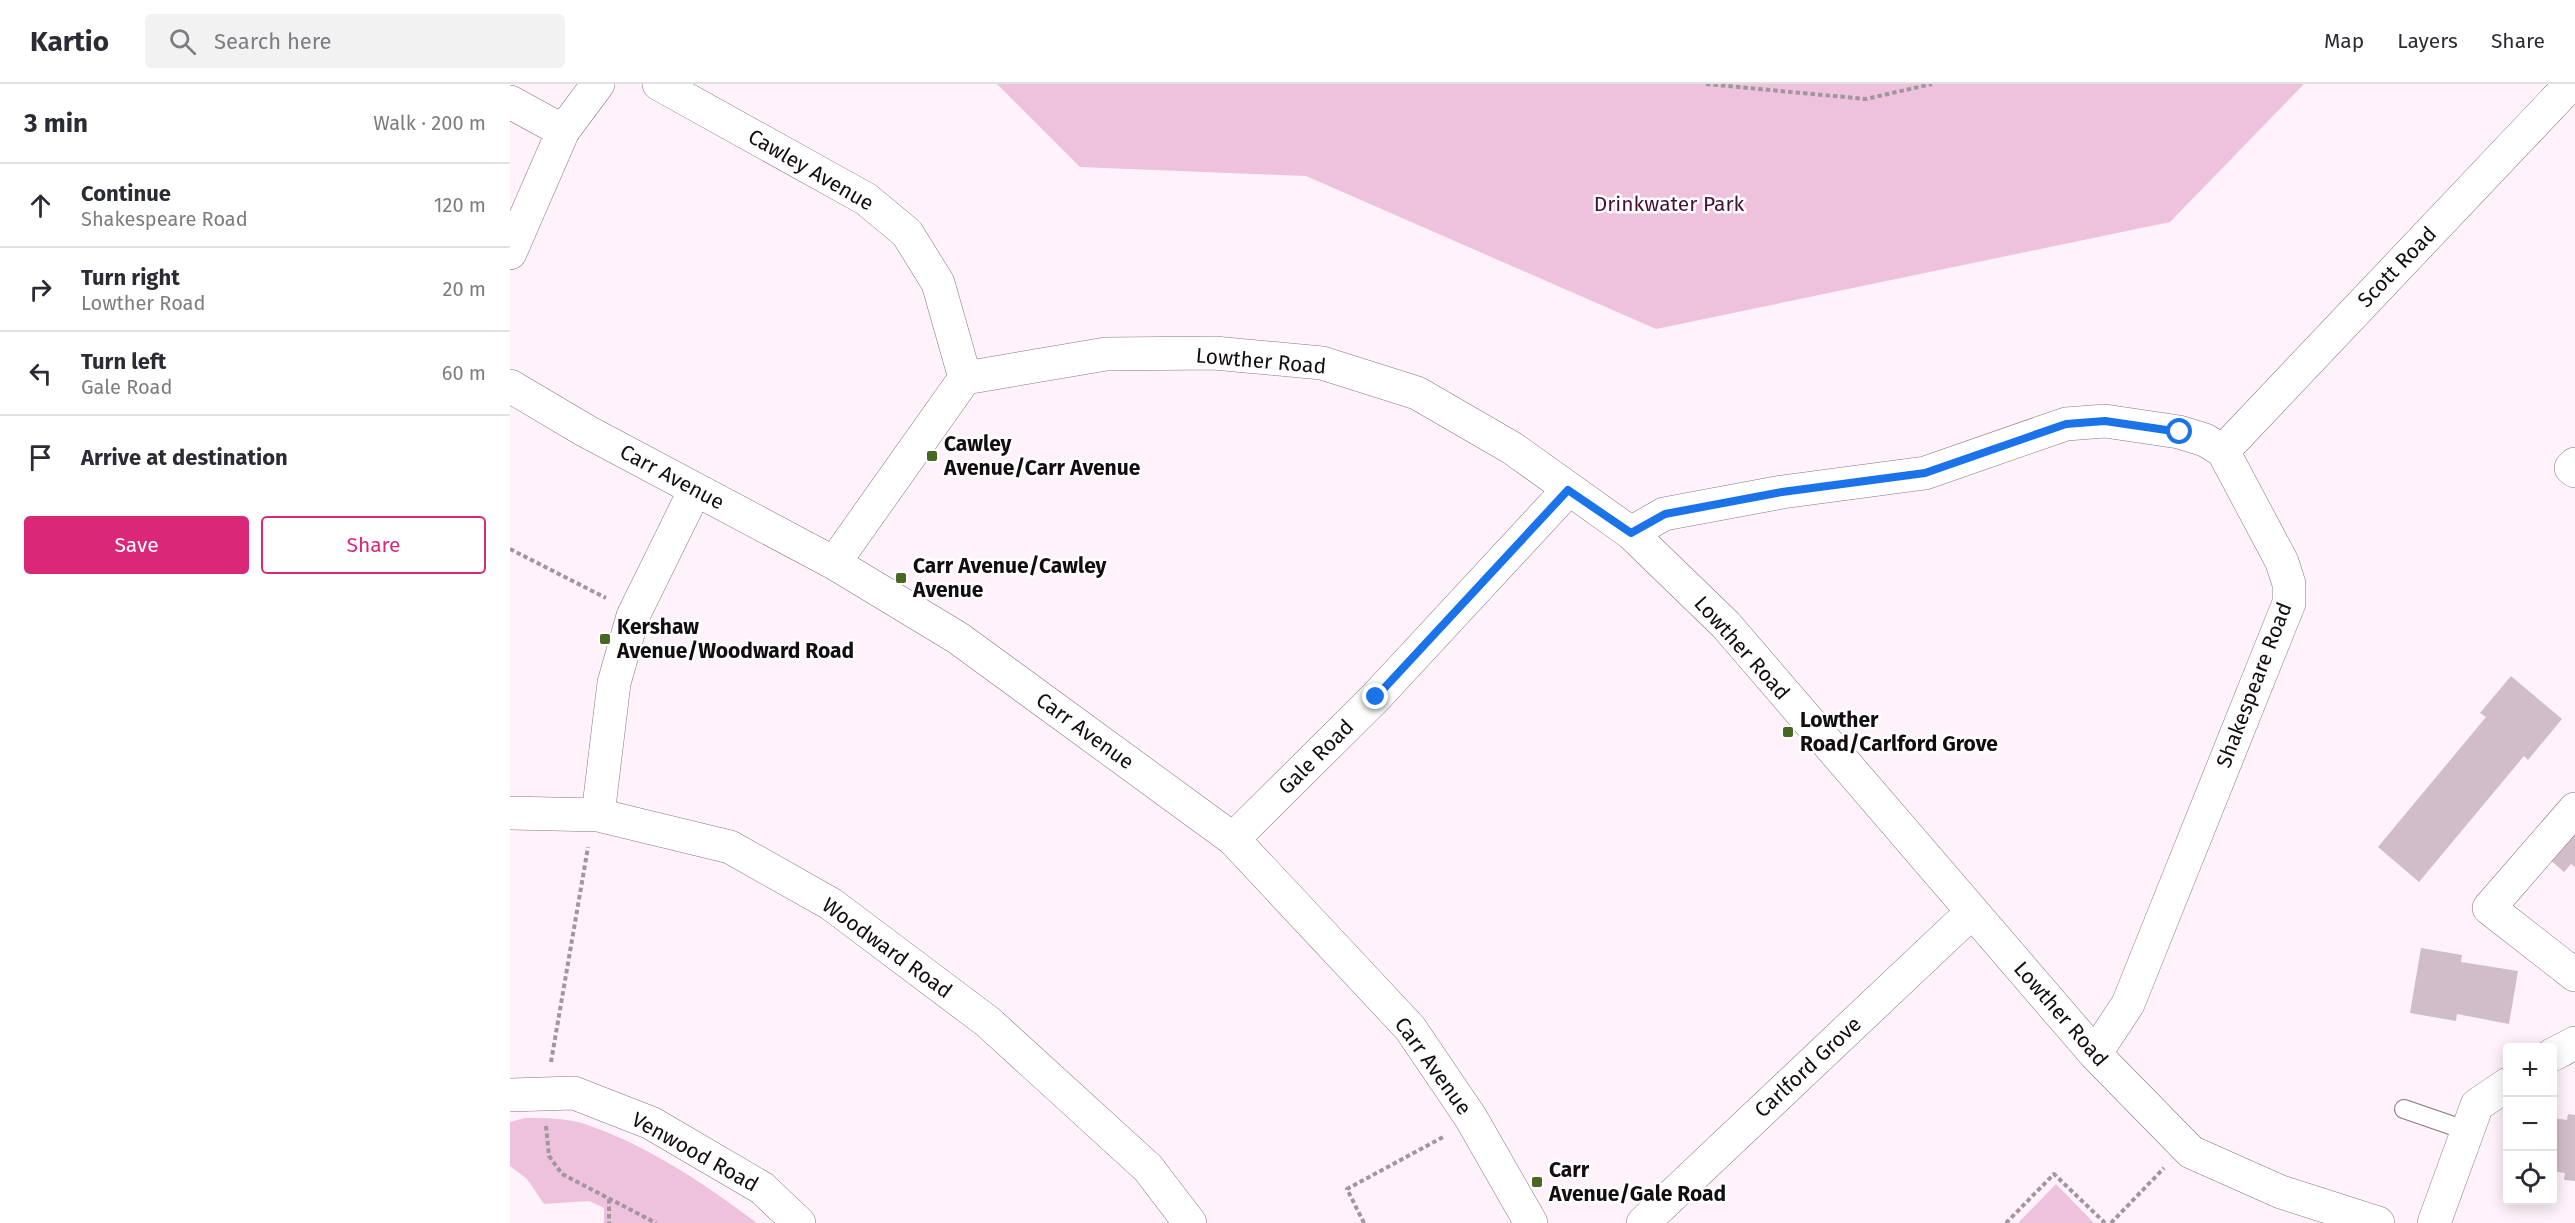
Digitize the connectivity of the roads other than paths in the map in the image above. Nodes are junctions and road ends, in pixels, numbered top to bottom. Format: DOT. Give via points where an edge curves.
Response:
graph roads {
  1 [pos="598,84"];
  2 [pos="659,84"];
  3 [pos="2571,84"];
  4 [pos="510,102"];
  5 [pos="563,131"];
  6 [pos="510,253"];
  7 [pos="965,378"];
  8 [pos="510,386"];
  9 [pos="2223,451"];
  10 [pos="2575,464"];
  11 [pos="2575,471"];
  12 [pos="695,490"];
  13 [pos="1568,490"];
  14 [pos="1631,533"];
  15 [pos="834,563"];
  16 [pos="2575,809"];
  17 [pos="510,813"];
  18 [pos="598,815"];
  19 [pos="1233,839"];
  20 [pos="1972,912"];
  21 [pos="2575,975"];
  22 [pos="2575,1043"];
  23 [pos="2557,1053"];
  24 [pos="2095,1054"];
  25 [pos="2503,1087"];
  26 [pos="510,1095"];
  27 [pos="2404,1109"];
  28 [pos="2468,1131"];
  29 [pos="799,1223"];
  30 [pos="1190,1223"];
  31 [pos="1531,1223"];
  32 [pos="1643,1223"];
  33 [pos="2376,1223"];
  34 [pos="2434,1223"];
  1 -- 5 [label="street"];
  2 -- 7 [label="street, Cawley Avenue" via="866,198 908,233 938,283"];
  3 -- 9 [label="street, Scott Road"];
  4 -- 5 [label="street"];
  5 -- 6 [label="street"];
  7 -- 13 [label="street, Lowther Road" via="1106,354 1214,353 1322,363 1417,393 1512,448"];
  7 -- 15 [label="street"];
  8 -- 12 [label="street, Carr Avenue"];
  9 -- 14 [label="street" via="2180,432 2105,421 2066,424 1925,473 1782,492 1665,514"];
  9 -- 24 [label="street, Shakespeare Road" via="2282,562 2289,584 2289,603 2128,1004"];
  10 -- 11 [label="street" via="2571,468"];
  12 -- 15 [label="street, Carr Avenue"];
  12 -- 18 [label="street" via="633,616 614,683"];
  13 -- 14 [label="street, Lowther Road"];
  13 -- 19 [label="street, Gale Road" via="1376,697"];
  14 -- 20 [label="street, Lowther Road" via="1726,625"];
  15 -- 19 [label="street, Carr Avenue" via="958,638"];
  16 -- 21 [label="street" via="2489,909"];
  17 -- 18 [label="street, Woodward Road"];
  18 -- 30 [label="street, Woodward Road" via="730,848 831,904 988,1022 1148,1168"];
  19 -- 31 [label="street, Carr Avenue" via="1410,1028 1471,1118"];
  20 -- 24 [label="street, Lowther Road"];
  20 -- 32 [label="street, Carlford Grove"];
  22 -- 23 [label="street"];
  24 -- 33 [label="street, Lowther Road" via="2191,1152 2281,1192"];
  25 -- 28 [label="street" via="2477,1105"];
  26 -- 29 [label="street, Venwood Road" via="574,1093 651,1123 762,1188"];
  27 -- 28 [label="lane"];
  28 -- 34 [label="street"];
}
